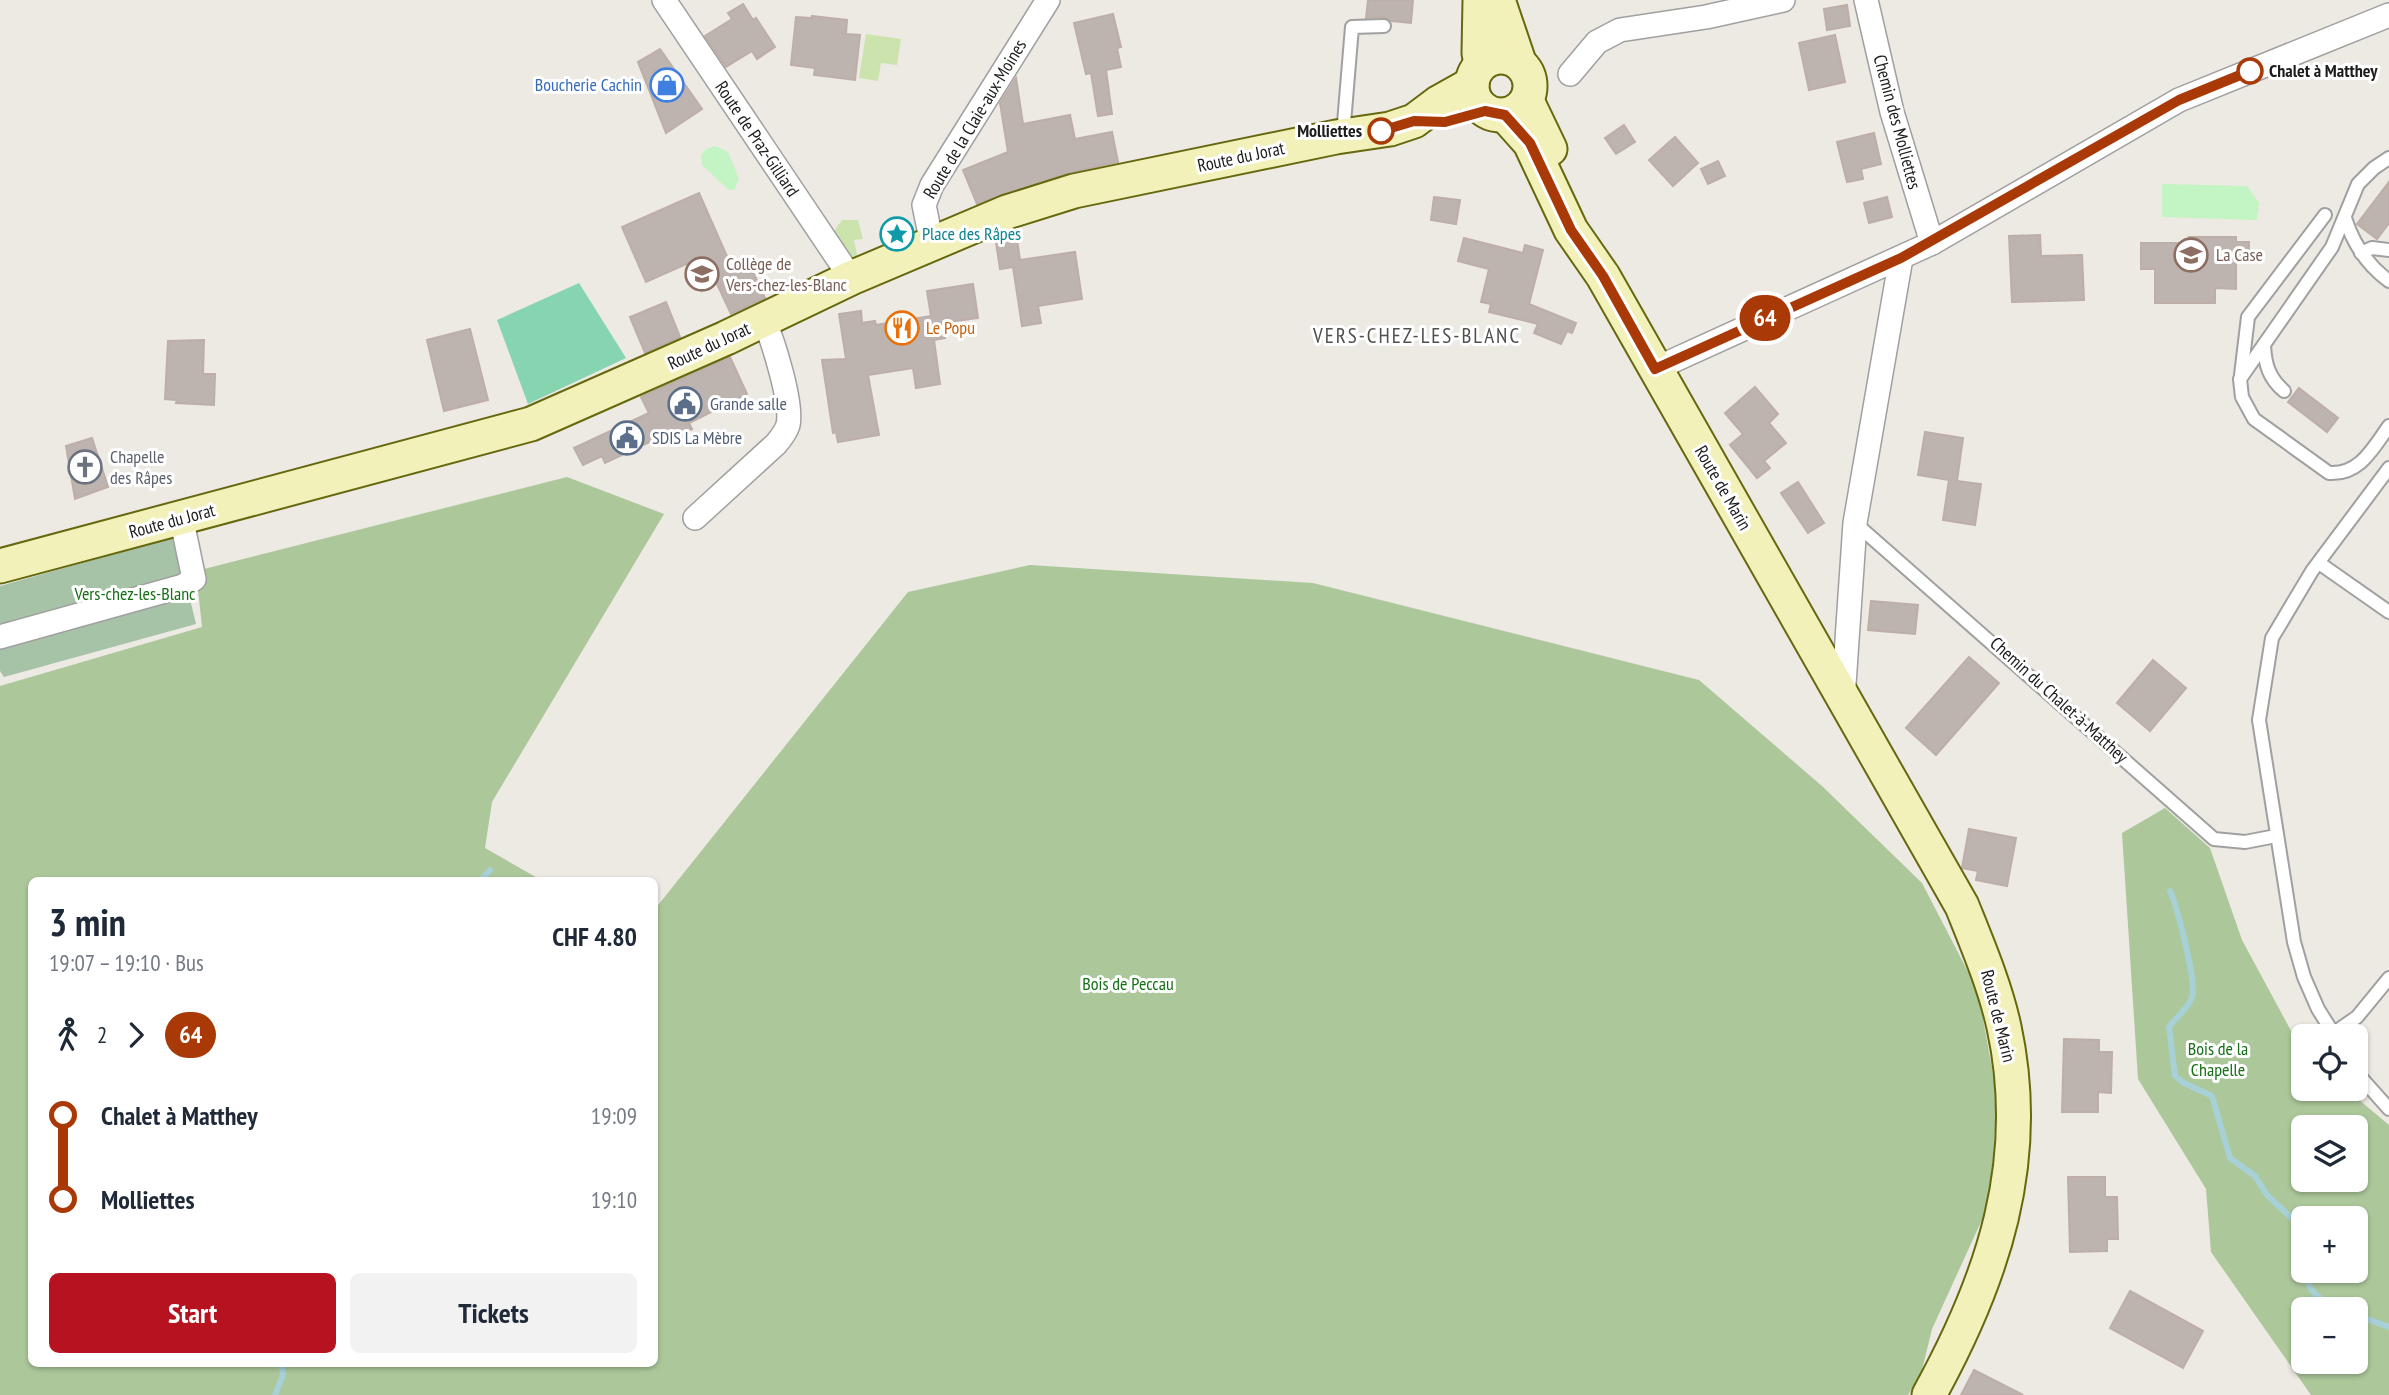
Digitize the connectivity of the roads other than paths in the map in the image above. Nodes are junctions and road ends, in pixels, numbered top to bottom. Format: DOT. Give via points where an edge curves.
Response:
graph roads {
  1 [pos="664,0"];
  2 [pos="1048,0"];
  3 [pos="1480,0"];
  4 [pos="1498,0"];
  5 [pos="1783,0"];
  6 [pos="1866,0"];
  7 [pos="2389,15"];
  8 [pos="1384,26"];
  9 [pos="1570,74"];
  10 [pos="1494,95"];
  11 [pos="1336,137"];
  12 [pos="2389,158"];
  13 [pos="2325,215"];
  14 [pos="2345,218"];
  15 [pos="1931,243"];
  16 [pos="932,244"];
  17 [pos="2389,250"];
  18 [pos="2361,253"];
  19 [pos="1901,258"];
  20 [pos="851,278"];
  21 [pos="2389,281"];
  22 [pos="764,320"];
  23 [pos="2264,345"];
  24 [pos="1655,369"];
  25 [pos="2240,379"];
  26 [pos="2284,391"];
  27 [pos="2389,426"];
  28 [pos="2389,468"];
  29 [pos="184,517"];
  30 [pos="695,518"];
  31 [pos="1855,523"];
  32 [pos="2319,563"];
  33 [pos="0,566"];
  34 [pos="2389,612"];
  35 [pos="0,637"];
  36 [pos="1843,699"];
  37 [pos="2276,836"];
  38 [pos="2389,978"];
  39 [pos="2328,1024"];
  40 [pos="2348,1024"];
  41 [pos="2368,1085"];
  42 [pos="2389,1109"];
  43 [pos="1929,1395"];
  1 -- 20 [label="street, Route de Praz-Gilliard"];
  2 -- 16 [label="street, Route de la Claie-aux-Moines" via="932,185 924,205"];
  3 -- 10 [label="main road" via="1479,53"];
  4 -- 10 [label="main road" via="1519,62 1529,76 1530,93"];
  5 -- 9 [label="street" via="1620,30 1597,42"];
  6 -- 15 [label="street, Chemin des Molliettes" via="1892,112"];
  7 -- 15 [label="street" via="2179,100"];
  8 -- 11 [label="lane" via="1352,27 1344,123"];
  10 -- 11 [label="main road, Route du Jorat" via="1438,103 1414,121 1391,129"];
  10 -- 24 [label="main road, Route de Marin" via="1587,226 1603,276"];
  11 -- 16 [label="main road, Route du Jorat" via="1074,191 1007,212"];
  12 -- 14 [label="lane" via="2358,184"];
  13 -- 25 [label="lane" via="2248,317"];
  14 -- 18 [label="lane"];
  14 -- 23 [label="lane" via="2332,247"];
  15 -- 19 [label="street"];
  16 -- 20 [label="main road, Route du Jorat"];
  17 -- 18 [label="lane" via="2372,248"];
  18 -- 21 [label="lane"];
  19 -- 24 [label="street"];
  19 -- 31 [label="street"];
  20 -- 22 [label="main road, Route du Jorat"];
  22 -- 29 [label="main road, Route du Jorat" via="531,424"];
  22 -- 30 [label="street" via="788,409 787,430"];
  23 -- 25 [label="lane"];
  23 -- 26 [label="lane" via="2265,366"];
  24 -- 36 [label="main road, Route de Marin"];
  25 -- 27 [label="lane" via="2242,397 2254,419 2329,473 2342,474 2354,468"];
  28 -- 32 [label="lane"];
  29 -- 33 [label="main road, Route du Jorat"];
  29 -- 35 [label="street" via="194,579 183,586"];
  31 -- 36 [label="street"];
  31 -- 37 [label="lane, Chemin du Chalet-à-Matthey" via="2214,839 2245,842"];
  32 -- 34 [label="lane"];
  32 -- 37 [label="lane" via="2272,638 2259,720"];
  36 -- 43 [label="main road, Route de Marin" via="1962,906 1989,972 2012,1071 2013,1143 1997,1241 1960,1340"];
  37 -- 39 [label="lane" via="2294,943 2304,977"];
  38 -- 40 [label="lane"];
  41 -- 42 [label="lane"];
}
